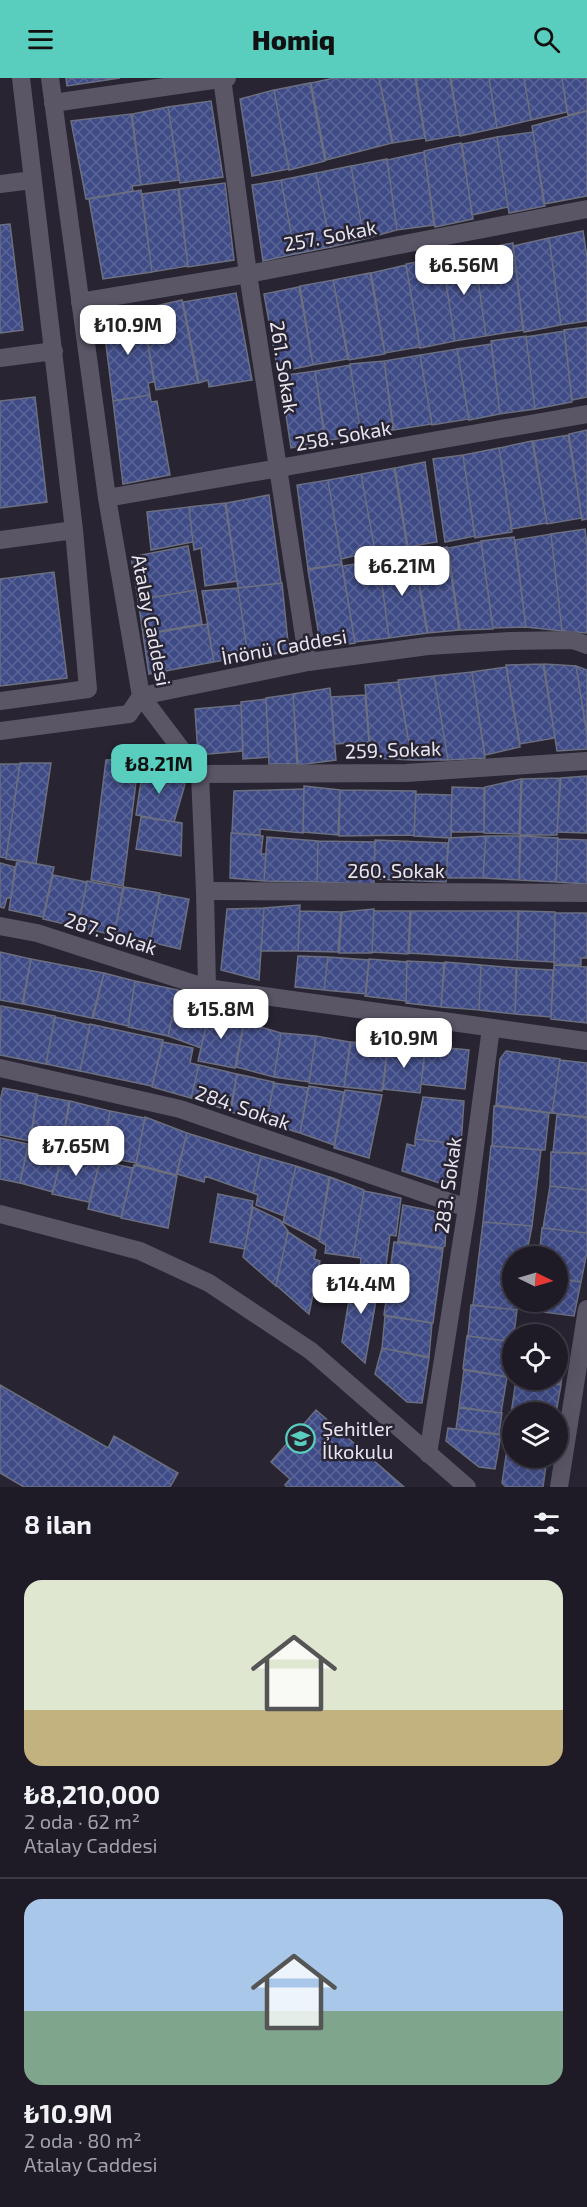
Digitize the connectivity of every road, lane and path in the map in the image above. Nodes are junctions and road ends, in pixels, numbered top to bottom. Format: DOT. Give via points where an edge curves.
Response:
graph roads {
  1 [pos="21,78"];
  2 [pos="50,78"];
  3 [pos="224,78"];
  4 [pos="53,103"];
  5 [pos="32,180"];
  6 [pos="0,184"];
  7 [pos="587,209"];
  8 [pos="248,274"];
  9 [pos="80,302"];
  10 [pos="54,351"];
  11 [pos="0,358"];
  12 [pos="587,414"];
  13 [pos="279,469"];
  14 [pos="107,498"];
  15 [pos="74,530"];
  16 [pos="0,540"];
  17 [pos="587,645"];
  18 [pos="308,662"];
  19 [pos="141,696"];
  20 [pos="0,701"];
  21 [pos="0,731"];
  22 [pos="587,761"];
  23 [pos="200,774"];
  24 [pos="205,891"];
  25 [pos="587,894"];
  26 [pos="0,926"];
  27 [pos="207,988"];
  28 [pos="491,1028"];
  29 [pos="587,1041"];
  30 [pos="0,1068"];
  31 [pos="467,1208"];
  32 [pos="0,1214"];
  33 [pos="587,1309"];
  34 [pos="428,1454"];
  35 [pos="467,1487"];
  36 [pos="559,1487"];
  1 -- 5 [label="street"];
  2 -- 4 [label="street, Atalay Caddesi"];
  3 -- 4 [label="street"];
  3 -- 8 [label="street, 261. Sokak"];
  4 -- 9 [label="street, Atalay Caddesi"];
  5 -- 6 [label="street"];
  5 -- 10 [label="street"];
  7 -- 8 [label="street, 257. Sokak"];
  8 -- 9 [label="street, 257. Sokak"];
  8 -- 13 [label="street, 261. Sokak"];
  9 -- 14 [label="street, Atalay Caddesi"];
  10 -- 11 [label="street"];
  10 -- 15 [label="street"];
  12 -- 13 [label="street, 258. Sokak"];
  13 -- 14 [label="street, 258. Sokak"];
  13 -- 18 [label="street, 261. Sokak"];
  14 -- 19 [label="street, Atalay Caddesi"];
  15 -- 16 [label="street"];
  15 -- 20 [label="street" via="88,689"];
  17 -- 18 [label="street, İnönü Caddesi" via="573,640 510,641 428,646"];
  18 -- 19 [label="street, İnönü Caddesi"];
  19 -- 21 [label="street" via="129,714"];
  19 -- 23 [label="street, Atalay Caddesi"];
  22 -- 23 [label="street, 259. Sokak" via="406,773"];
  23 -- 24 [label="street"];
  24 -- 25 [label="street, 260. Sokak"];
  24 -- 27 [label="street"];
  26 -- 27 [label="street, 287. Sokak" via="37,933"];
  27 -- 28 [label="street"];
  28 -- 29 [label="street"];
  28 -- 31 [label="street, 283. Sokak"];
  30 -- 31 [label="street, 284. Sokak" via="180,1109"];
  31 -- 34 [label="street, 283. Sokak"];
  32 -- 34 [label="street" via="140,1251 209,1283 311,1351"];
  33 -- 36 [label="street"];
  34 -- 35 [label="street"];
}
